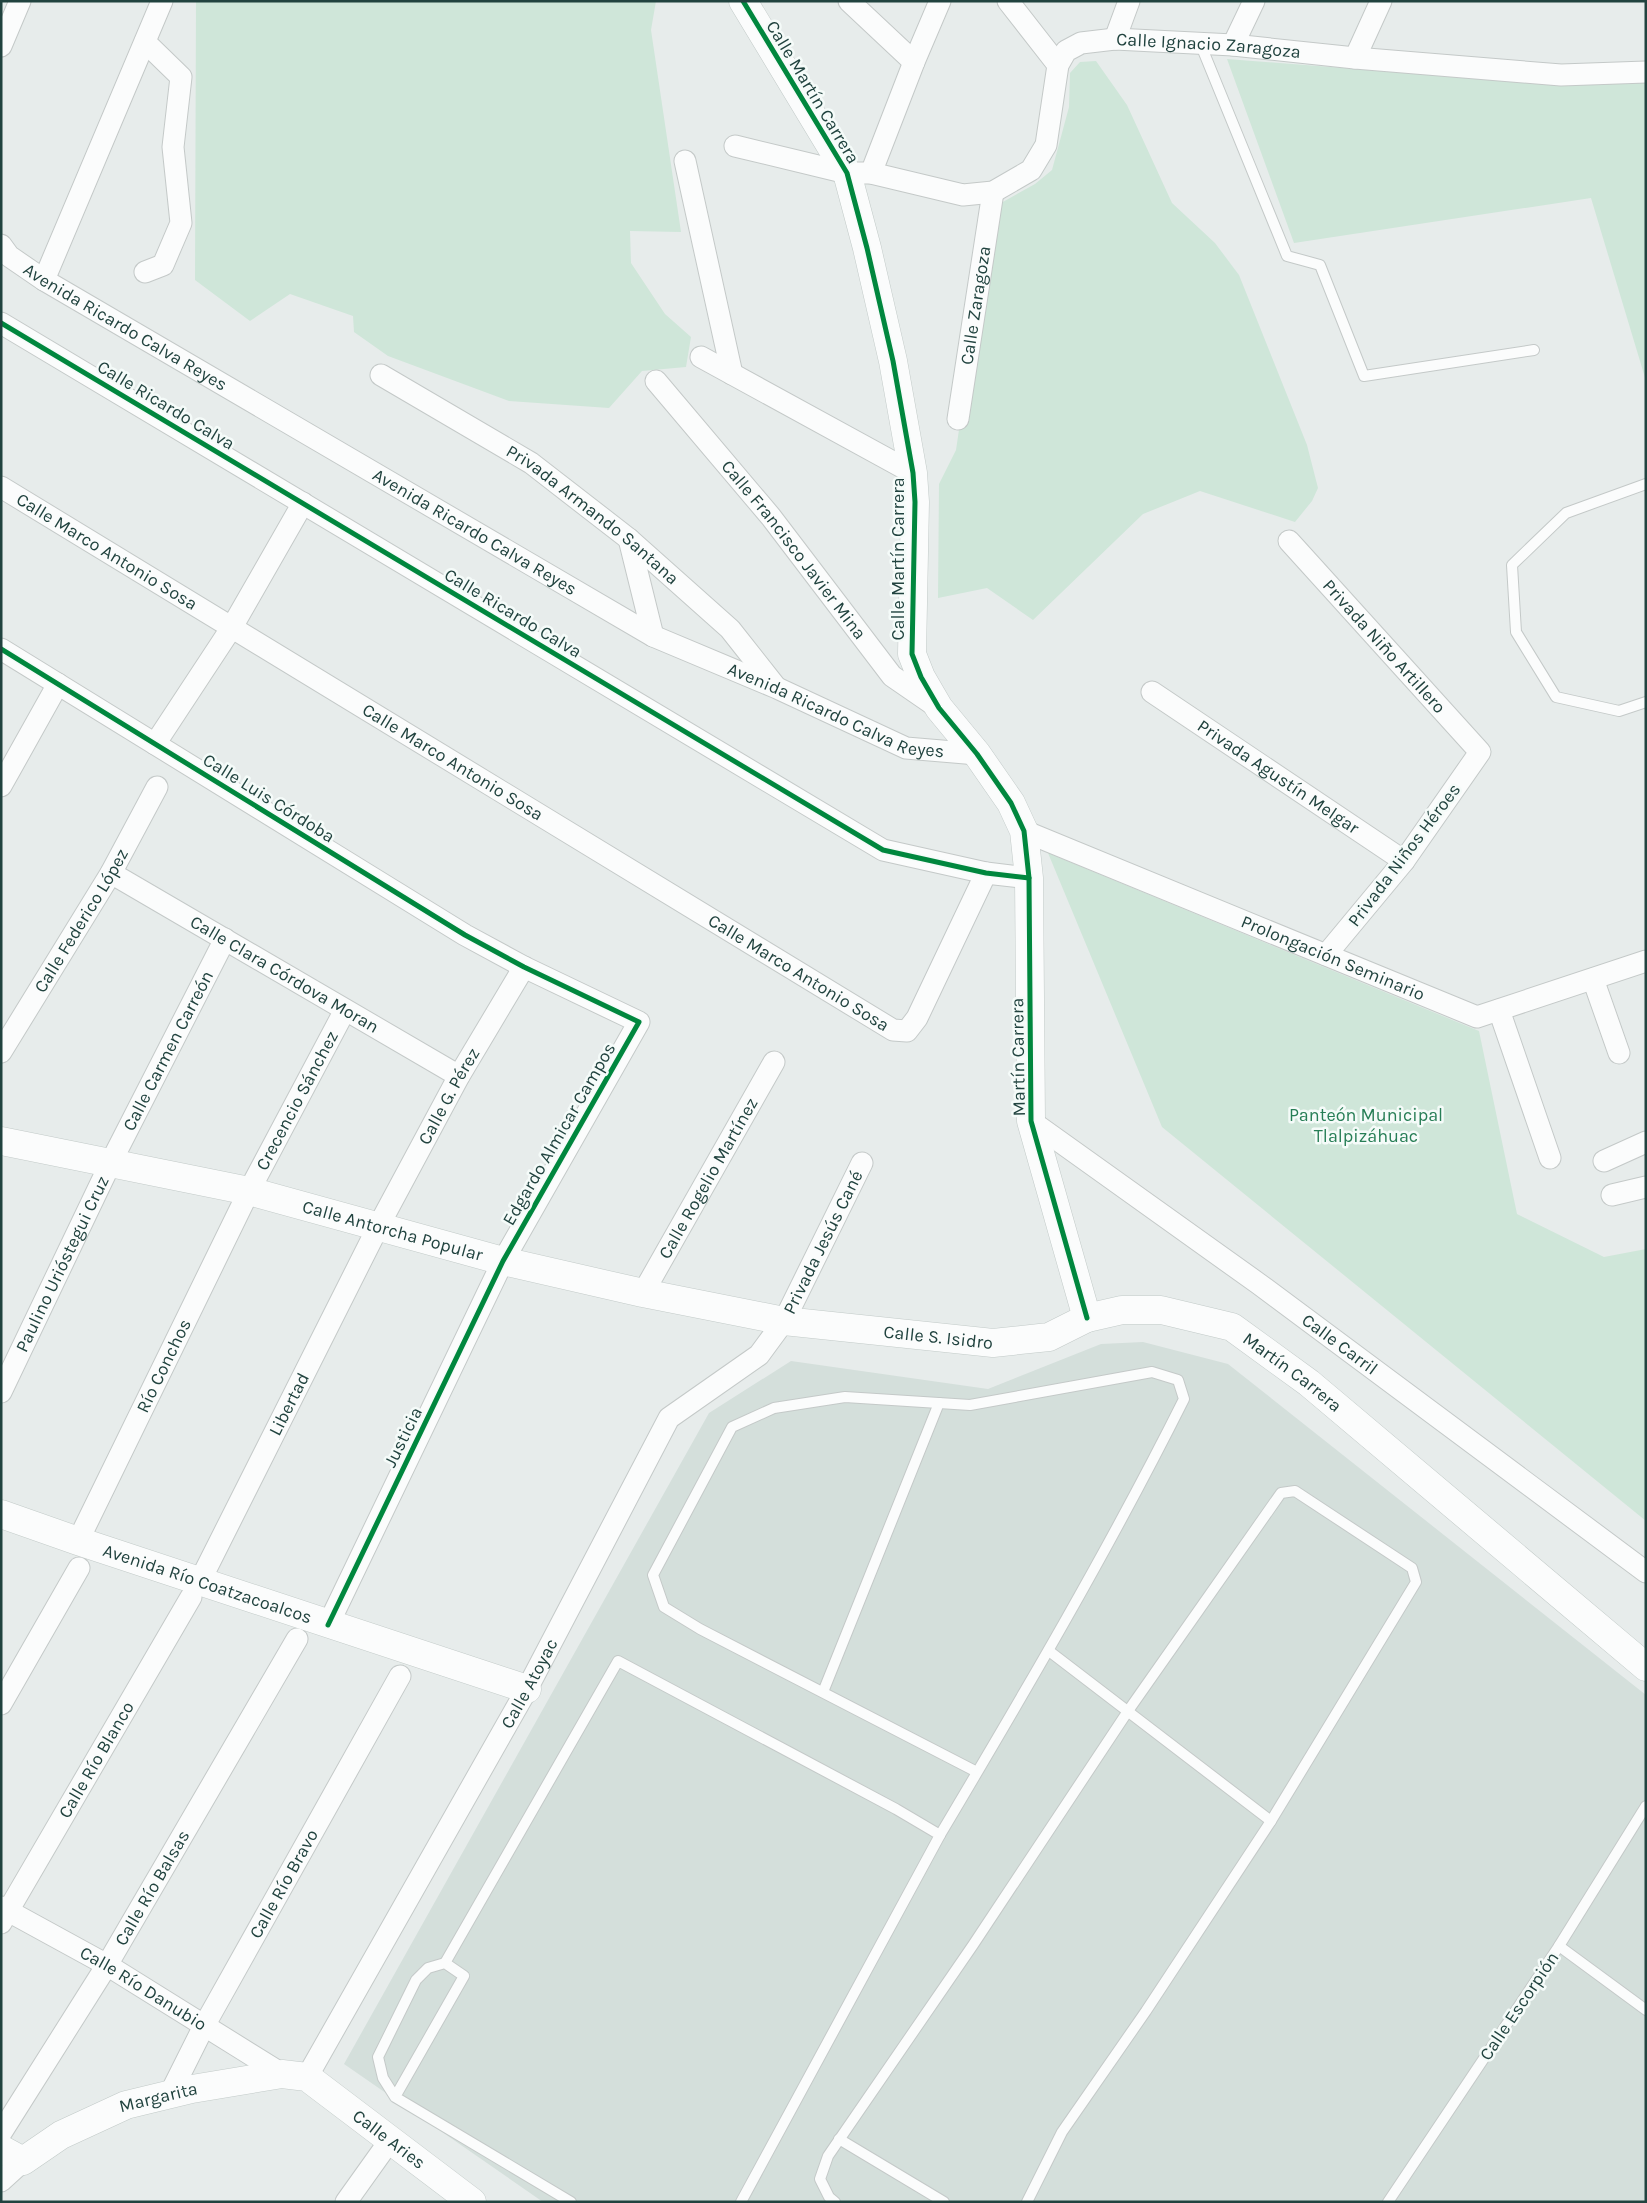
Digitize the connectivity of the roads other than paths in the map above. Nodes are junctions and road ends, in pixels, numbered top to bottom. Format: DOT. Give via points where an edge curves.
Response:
graph roads {
  1 [pos="20,1"];
  2 [pos="162,1"];
  3 [pos="743,1"];
  4 [pos="849,1"];
  5 [pos="940,1"];
  6 [pos="1008,1"];
  7 [pos="1129,1"];
  8 [pos="1254,1"];
  9 [pos="1382,1"];
  10 [pos="1115,39"];
  11 [pos="145,42"];
  12 [pos="1200,43"];
  13 [pos="1233,45"];
  14 [pos="1,46"];
  15 [pos="1355,58"];
  16 [pos="914,62"];
  17 [pos="1058,64"];
  18 [pos="1646,72"];
  19 [pos="735,146"];
  20 [pos="685,161"];
  21 [pos="859,173"];
  22 [pos="993,192"];
  23 [pos="1,245"];
  24 [pos="145,272"];
  25 [pos="44,280"];
  26 [pos="1,323"];
  27 [pos="1534,350"];
  28 [pos="701,357"];
  29 [pos="732,374"];
  30 [pos="381,375"];
  31 [pos="656,381"];
  32 [pos="958,419"];
  33 [pos="913,473"];
  34 [pos="1646,484"];
  35 [pos="1,486"];
  36 [pos="302,503"];
  37 [pos="629,539"];
  38 [pos="1289,541"];
  39 [pos="232,627"];
  40 [pos="653,636"];
  41 [pos="1,649"];
  42 [pos="58,684"];
  43 [pos="777,688"];
  44 [pos="1152,692"];
  45 [pos="1646,702"];
  46 [pos="939,708"];
  47 [pos="155,744"];
  48 [pos="1480,752"];
  49 [pos="977,754"];
  50 [pos="1,786"];
  51 [pos="157,787"];
  52 [pos="1024,831"];
  53 [pos="1404,861"];
  54 [pos="111,873"];
  55 [pos="986,873"];
  56 [pos="1029,878"];
  57 [pos="225,938"];
  58 [pos="1326,955"];
  59 [pos="1646,961"];
  60 [pos="524,967"];
  61 [pos="1592,978"];
  62 [pos="344,1010"];
  63 [pos="1499,1010"];
  64 [pos="639,1022"];
  65 [pos="1,1052"];
  66 [pos="1619,1053"];
  67 [pos="774,1062"];
  68 [pos="459,1076"];
  69 [pos="1031,1121"];
  70 [pos="1,1141"];
  71 [pos="1646,1142"];
  72 [pos="1550,1158"];
  73 [pos="1604,1161"];
  74 [pos="111,1162"];
  75 [pos="862,1163"];
  76 [pos="1646,1187"];
  77 [pos="249,1191"];
  78 [pos="1612,1195"];
  79 [pos="378,1227"];
  80 [pos="503,1261"];
  81 [pos="643,1293"];
  82 [pos="1087,1318"];
  83 [pos="784,1321"];
  84 [pos="1,1392"];
  85 [pos="939,1403"];
  86 [pos="1,1514"];
  87 [pos="78,1541"];
  88 [pos="79,1568"];
  89 [pos="1646,1572"];
  90 [pos="196,1589"];
  91 [pos="328,1625"];
  92 [pos="296,1638"];
  93 [pos="1049,1650"];
  94 [pos="1646,1667"];
  95 [pos="400,1676"];
  96 [pos="527,1689"];
  97 [pos="822,1692"];
  98 [pos="1,1704"];
  99 [pos="1128,1712"];
  100 [pos="977,1772"];
  101 [pos="1646,1806"];
  102 [pos="1271,1821"];
  103 [pos="940,1835"];
  104 [pos="4,1914"];
  105 [pos="1559,1946"];
  106 [pos="445,1963"];
  107 [pos="107,1965"];
  108 [pos="1646,2010"];
  109 [pos="204,2026"];
  110 [pos="294,2075"];
  111 [pos="170,2094"];
  112 [pos="395,2096"];
  113 [pos="1,2133"];
  114 [pos="391,2139"];
  115 [pos="839,2139"];
  116 [pos="12,2155"];
  117 [pos="1,2181"];
  118 [pos="346,2202"];
  119 [pos="472,2202"];
  120 [pos="571,2202"];
  121 [pos="742,2202"];
  122 [pos="835,2202"];
  123 [pos="944,2202"];
  124 [pos="1027,2202"];
  125 [pos="1388,2202"];
  1 -- 14 [label="street"];
  2 -- 11 [label="street"];
  3 -- 21 [label="street, Calle Martín Carrera"];
  4 -- 16 [label="street"];
  5 -- 16 [label="street"];
  6 -- 17 [label="street"];
  7 -- 10 [label="street"];
  8 -- 13 [label="street"];
  9 -- 15 [label="street"];
  10 -- 12 [label="street, Calle Ignacio Zaragoza"];
  10 -- 17 [label="street, Calle Ignacio Zaragoza" via="1081,42 1066,51"];
  11 -- 24 [label="street" via="181,76 173,147 181,223 163,265"];
  11 -- 25 [label="street"];
  12 -- 13 [label="street, Calle Ignacio Zaragoza"];
  12 -- 27 [label="lane" via="1287,256 1320,266 1364,376"];
  13 -- 15 [label="street, Calle Ignacio Zaragoza"];
  15 -- 18 [label="street, Calle Ignacio Zaragoza" via="1561,75"];
  16 -- 21 [label="street"];
  17 -- 22 [label="street" via="1046,145 1031,170"];
  19 -- 21 [label="street"];
  20 -- 29 [label="street"];
  21 -- 22 [label="street" via="963,195"];
  21 -- 33 [label="street, Calle Martín Carrera" via="867,248 893,361"];
  22 -- 32 [label="street, Calle Zaragoza"];
  23 -- 25 [label="street, Avenida Ricardo Calva Reyes" via="10,256"];
  25 -- 40 [label="street, Avenida Ricardo Calva Reyes"];
  26 -- 36 [label="street, Calle Ricardo Calva"];
  28 -- 29 [label="street"];
  29 -- 33 [label="street"];
  30 -- 37 [label="street, Privada Armando Santana" via="531,463"];
  31 -- 46 [label="street, Calle Francisco Javier Mina" via="771,517 892,676"];
  33 -- 46 [label="street, Calle Martín Carrera" via="912,654"];
  34 -- 45 [label="lane" via="1566,513 1512,565 1516,632 1556,698 1619,711"];
  35 -- 39 [label="street, Calle Marco Antonio Sosa"];
  36 -- 39 [label="street"];
  36 -- 55 [label="street, Calle Ricardo Calva" via="883,850"];
  37 -- 40 [label="street"];
  37 -- 43 [label="street, Privada Armando Santana" via="730,629"];
  38 -- 48 [label="street, Privada Niño Artillero"];
  39 -- 47 [label="street"];
  39 -- 55 [label="street, Calle Marco Antonio Sosa" via="893,1030 907,1031 917,1018"];
  40 -- 43 [label="street, Avenida Ricardo Calva Reyes"];
  41 -- 42 [label="street, Calle Luis Córdoba"];
  42 -- 47 [label="street, Calle Luis Córdoba"];
  42 -- 50 [label="street"];
  43 -- 49 [label="street, Avenida Ricardo Calva Reyes" via="906,748"];
  44 -- 53 [label="street, Privada Agustín Melgar"];
  46 -- 49 [label="street, Calle Martín Carrera"];
  47 -- 60 [label="street, Calle Luis Córdoba" via="466,935"];
  48 -- 53 [label="street, Privada Niños Héroes"];
  49 -- 52 [label="street, Calle Martín Carrera" via="1011,804"];
  51 -- 54 [label="street, Calle Federico López"];
  52 -- 56 [label="street, Calle Martín Carrera"];
  52 -- 58 [label="street, Prolongación Seminario"];
  53 -- 58 [label="street, Privada Niños Héroes"];
  54 -- 57 [label="street, Calle Clara Córdova Moran"];
  54 -- 65 [label="street, Calle Federico López"];
  55 -- 56 [label="street, Calle Ricardo Calva"];
  56 -- 69 [label="street, Martín Carrera"];
  57 -- 62 [label="street, Calle Clara Córdova Moran"];
  57 -- 74 [label="street, Calle Carmen Carreón"];
  58 -- 63 [label="street, Prolongación Seminario" via="1477,1017"];
  59 -- 61 [label="street, Prolongación Seminario"];
  60 -- 64 [label="street, Calle Luis Córdoba"];
  60 -- 68 [label="street, Calle G. Pérez"];
  61 -- 63 [label="street, Prolongación Seminario"];
  61 -- 66 [label="street"];
  62 -- 68 [label="street, Calle Clara Córdova Moran"];
  62 -- 77 [label="street, Crecencio Sánchez"];
  63 -- 72 [label="street"];
  64 -- 80 [label="street, Edgardo Almicar Campos"];
  67 -- 81 [label="street, Calle Rogelio Martínez"];
  68 -- 79 [label="street, Calle G. Pérez"];
  69 -- 82 [label="street, Martín Carrera"];
  69 -- 89 [label="street, Calle Carril" via="1259,1284"];
  70 -- 74 [label="street, Calle Antorcha Popular"];
  71 -- 73 [label="street"];
  74 -- 77 [label="street, Calle Antorcha Popular"];
  74 -- 84 [label="street, Paulino Urióstegui Cruz"];
  75 -- 83 [label="street, Privada Jesús Cané"];
  76 -- 78 [label="street"];
  77 -- 79 [label="street, Calle Antorcha Popular"];
  77 -- 87 [label="street, Río Conchos"];
  79 -- 80 [label="street, Calle Antorcha Popular"];
  79 -- 90 [label="street, Libertad"];
  80 -- 81 [label="street, Calle Antorcha Popular"];
  80 -- 91 [label="street, Justicia"];
  81 -- 83 [label="street, Calle Antorcha Popular"];
  82 -- 83 [label="street, Calle S. Isidro" via="1049,1337 993,1343"];
  82 -- 94 [label="street, Martín Carrera" via="1122,1310 1160,1310 1232,1328 1308,1382"];
  83 -- 96 [label="street, Calle Atoyac" via="759,1355 669,1418"];
  85 -- 93 [label="lane" via="970,1405 1152,1372 1178,1380 1184,1399 1137,1494"];
  85 -- 97 [label="lane"];
  85 -- 97 [label="lane" via="845,1397 774,1408 732,1427 653,1575 664,1607"];
  86 -- 87 [label="street, Avenida Río Coatzacoalcos"];
  87 -- 90 [label="street, Avenida Río Coatzacoalcos"];
  88 -- 98 [label="street"];
  90 -- 91 [label="street, Avenida Río Coatzacoalcos"];
  90 -- 104 [label="street, Calle Río Blanco"];
  91 -- 96 [label="street, Avenida Río Coatzacoalcos"];
  92 -- 107 [label="street, Calle Río Balsas"];
  93 -- 99 [label="lane"];
  93 -- 100 [label="lane"];
  95 -- 109 [label="street, Calle Río Bravo"];
  96 -- 110 [label="street, Calle Atoyac"];
  97 -- 100 [label="lane"];
  99 -- 102 [label="lane"];
  99 -- 102 [label="lane" via="1281,1493 1295,1491 1412,1568 1416,1582"];
  99 -- 115 [label="lane" via="968,1953"];
  100 -- 103 [label="lane"];
  101 -- 105 [label="lane, Calle Escorpión"];
  102 -- 124 [label="lane" via="1062,2132"];
  103 -- 106 [label="lane" via="618,1661"];
  103 -- 121 [label="lane"];
  104 -- 107 [label="street, Calle Río Danubio"];
  105 -- 108 [label="lane"];
  105 -- 125 [label="lane, Calle Escorpión"];
  106 -- 112 [label="lane" via="464,1976"];
  106 -- 112 [label="lane" via="428,1968 416,1980 378,2057 383,2078"];
  107 -- 109 [label="street, Calle Río Danubio"];
  107 -- 113 [label="street, Calle Río Balsas"];
  109 -- 110 [label="street, Calle Río Danubio"];
  109 -- 111 [label="street, Calle Río Bravo"];
  110 -- 111 [label="street, Margarita"];
  110 -- 114 [label="street, Calle Aries"];
  111 -- 116 [label="street, Margarita" via="126,2106"];
  112 -- 120 [label="lane"];
  114 -- 118 [label="street"];
  114 -- 119 [label="street, Calle Aries"];
  115 -- 122 [label="lane" via="828,2156 820,2180"];
  115 -- 123 [label="lane"];
  116 -- 117 [label="street"];
}
